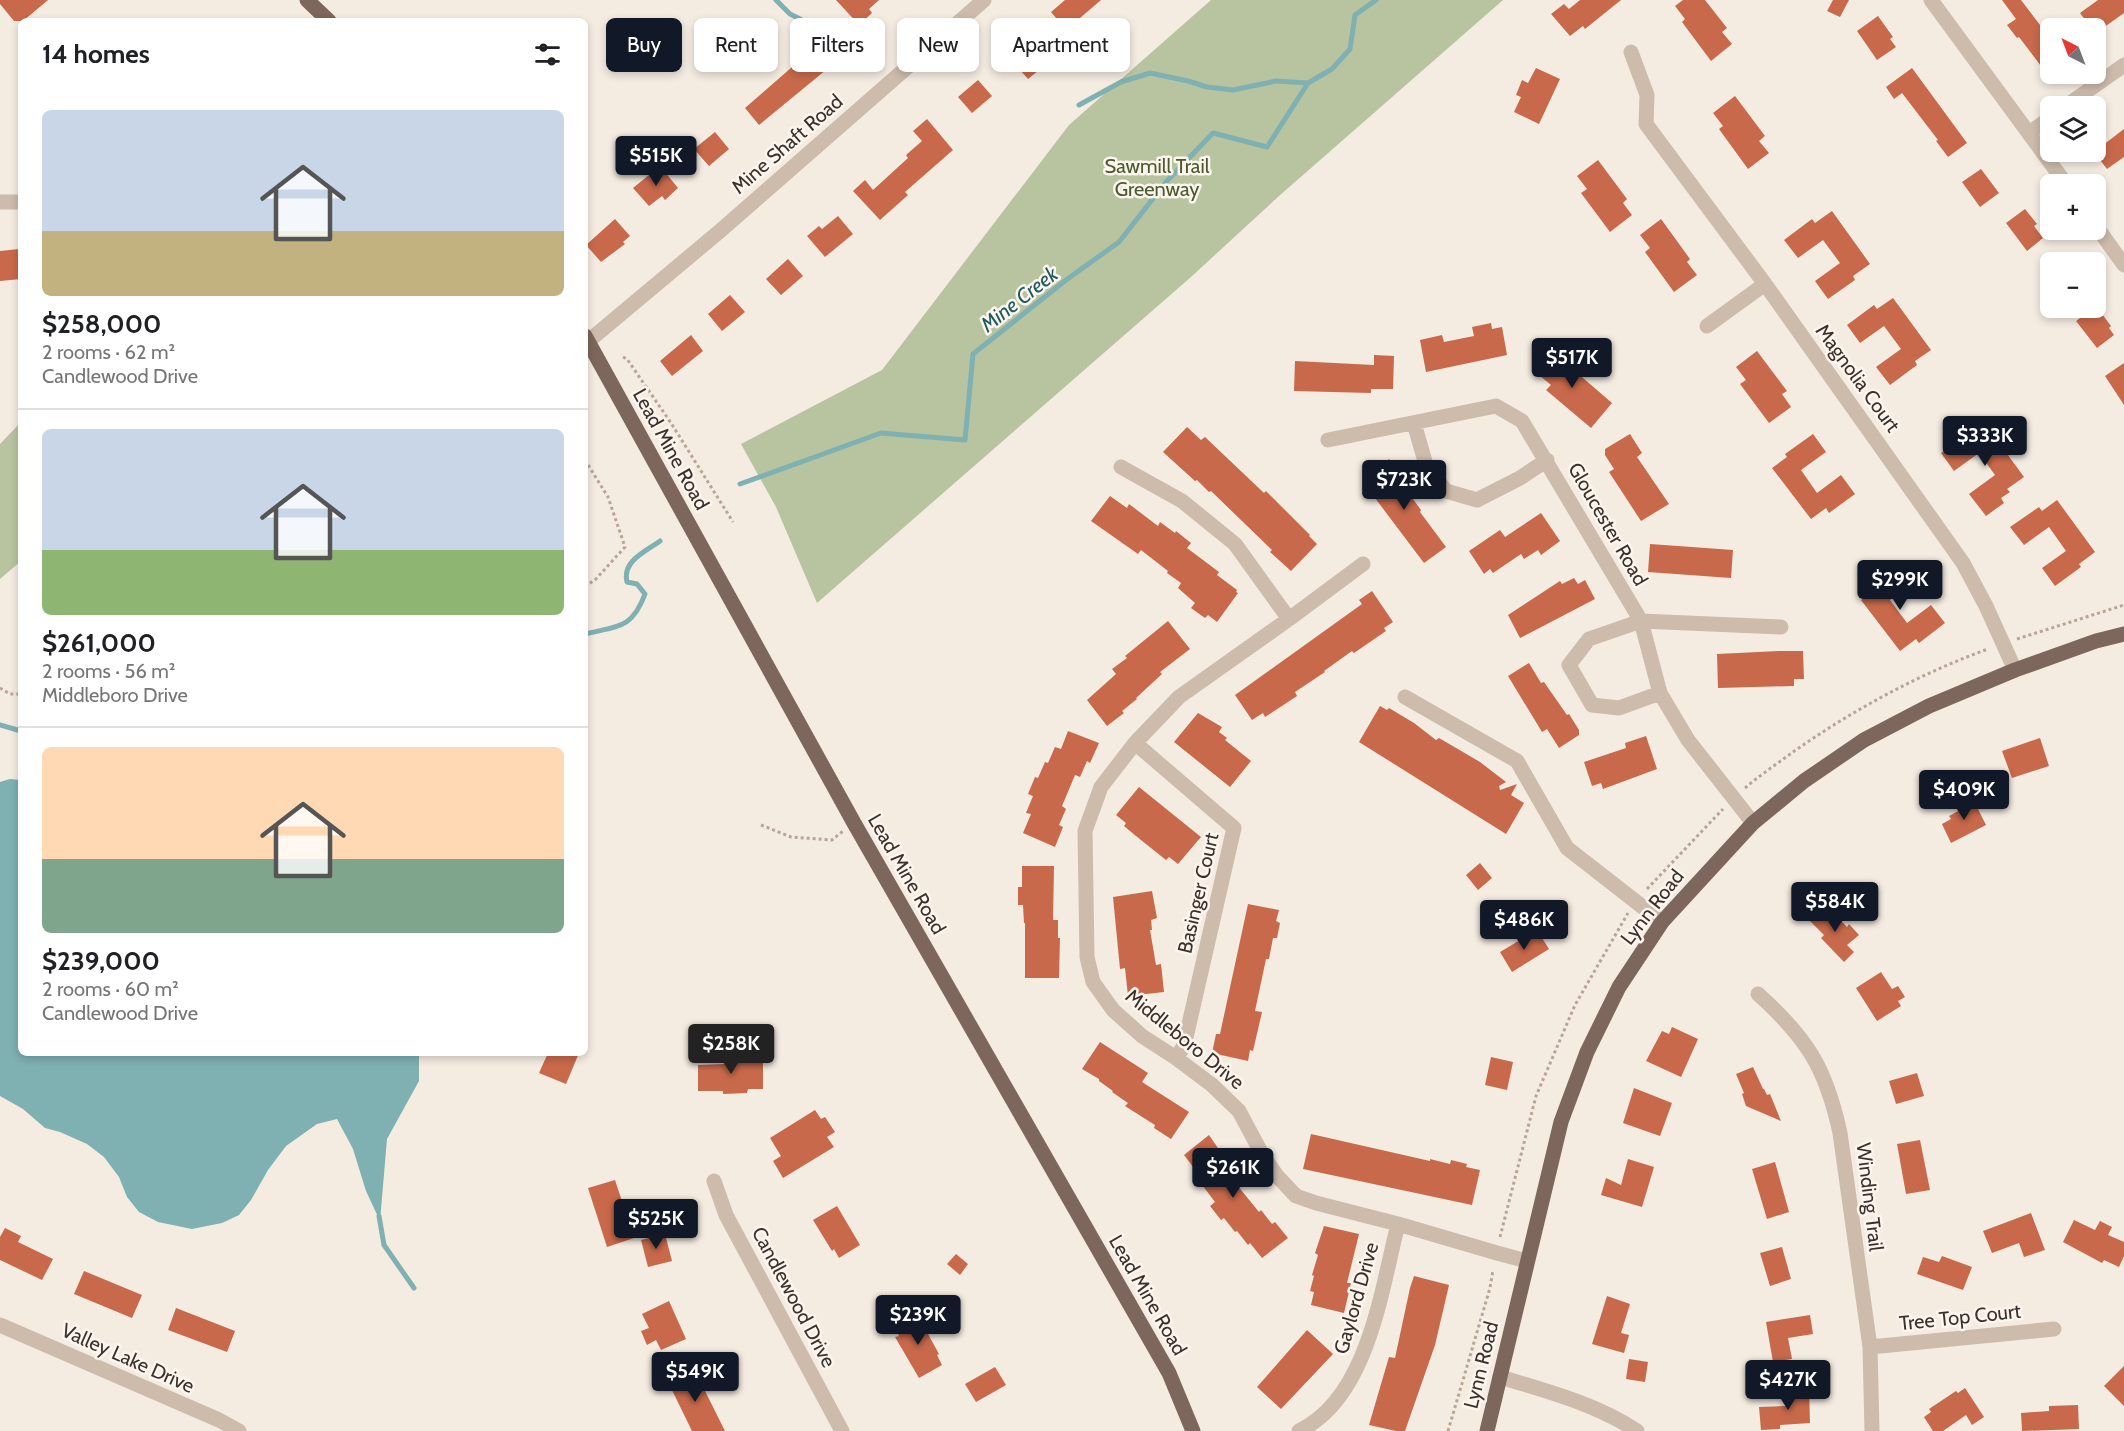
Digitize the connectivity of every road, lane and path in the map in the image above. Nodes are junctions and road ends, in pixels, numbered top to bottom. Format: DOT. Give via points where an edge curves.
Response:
graph roads {
  1 [pos="308,0"];
  2 [pos="984,0"];
  3 [pos="1931,0"];
  4 [pos="326,18"];
  5 [pos="1631,52"];
  6 [pos="2124,65"];
  7 [pos="2080,96"];
  8 [pos="2040,125"];
  9 [pos="2029,133"];
  10 [pos="2059,174"];
  11 [pos="0,202"];
  12 [pos="18,202"];
  13 [pos="2106,240"];
  14 [pos="2124,265"];
  15 [pos="1765,284"];
  16 [pos="1707,326"];
  17 [pos="588,338"];
  18 [pos="588,344"];
  19 [pos="623,357"];
  20 [pos="1413,423"];
  21 [pos="1328,440"];
  22 [pos="1546,460"];
  23 [pos="588,465"];
  24 [pos="1121,467"];
  25 [pos="733,522"];
  26 [pos="1363,564"];
  27 [pos="588,584"];
  28 [pos="2124,605"];
  29 [pos="1289,619"];
  30 [pos="1641,621"];
  31 [pos="1781,627"];
  32 [pos="2124,634"];
  33 [pos="2027,635"];
  34 [pos="1982,651"];
  35 [pos="2015,670"];
  36 [pos="0,688"];
  37 [pos="1660,693"];
  38 [pos="18,694"];
  39 [pos="1405,697"];
  40 [pos="1135,743"];
  41 [pos="1755,779"];
  42 [pos="1711,819"];
  43 [pos="854,823"];
  44 [pos="1753,823"];
  45 [pos="761,825"];
  46 [pos="1648,889"];
  47 [pos="1624,919"];
  48 [pos="1662,922"];
  49 [pos="1758,994"];
  50 [pos="1176,1058"];
  51 [pos="714,1181"];
  52 [pos="1504,1219"];
  53 [pos="1398,1224"];
  54 [pos="1527,1261"];
  55 [pos="1490,1288"];
  56 [pos="0,1325"];
  57 [pos="2054,1329"];
  58 [pos="1870,1347"];
  59 [pos="1500,1377"];
  60 [pos="239,1431"];
  61 [pos="842,1431"];
  62 [pos="1193,1431"];
  63 [pos="1299,1431"];
  64 [pos="1448,1431"];
  65 [pos="1486,1431"];
  66 [pos="1637,1431"];
  67 [pos="1872,1431"];
  1 -- 4 [label="main road"];
  2 -- 17 [label="street, Mine Shaft Road" via="720,231"];
  3 -- 9 [label="street"];
  5 -- 15 [label="street, Magnolia Court" via="1647,95 1646,124"];
  6 -- 7 [label="street"];
  8 -- 9 [label="street"];
  9 -- 10 [label="street"];
  11 -- 12 [label="street"];
  13 -- 14 [label="street"];
  15 -- 16 [label="street"];
  15 -- 35 [label="street, Magnolia Court" via="1963,562"];
  18 -- 43 [label="main road, Lead Mine Road"];
  19 -- 25 [label="path"];
  20 -- 21 [label="street, Gloucester Road"];
  20 -- 22 [label="street, Gloucester Road" via="1497,406 1522,421"];
  20 -- 22 [label="street" via="1426,465 1446,491 1477,500"];
  22 -- 30 [label="street, Gloucester Road"];
  23 -- 27 [label="path" via="608,497 625,547"];
  24 -- 29 [label="street" via="1182,501 1234,544"];
  26 -- 29 [label="street, Middleboro Drive"];
  28 -- 33 [label="path"];
  29 -- 40 [label="street, Middleboro Drive" via="1179,697"];
  30 -- 31 [label="street"];
  30 -- 37 [label="street, Gloucester Road"];
  30 -- 37 [label="street" via="1589,639 1569,665 1592,705 1619,708"];
  32 -- 35 [label="main road, Lynn Road"];
  34 -- 41 [label="path" via="1869,704"];
  35 -- 44 [label="main road, Lynn Road" via="1929,706 1864,740 1804,781"];
  36 -- 38 [label="path"];
  37 -- 44 [label="street, Gloucester Road" via="1688,740"];
  39 -- 48 [label="street" via="1517,761 1567,848"];
  40 -- 50 [label="street, Middleboro Drive" via="1101,787 1085,831 1087,957 1093,982 1113,1010"];
  40 -- 50 [label="street, Basinger Court" via="1234,828 1184,1046"];
  42 -- 46 [label="path"];
  43 -- 45 [label="path" via="832,840 791,837"];
  43 -- 62 [label="main road, Lead Mine Road" via="1169,1373"];
  44 -- 48 [label="main road, Lynn Road"];
  47 -- 52 [label="path" via="1575,1005 1536,1096"];
  48 -- 54 [label="main road, Lynn Road" via="1619,987 1587,1052 1561,1122"];
  49 -- 58 [label="street, Winding Trail" via="1801,1038 1827,1084 1840,1133"];
  50 -- 53 [label="street, Middleboro Drive" via="1239,1111 1262,1154 1296,1196"];
  51 -- 61 [label="street, Candlewood Drive" via="726,1215"];
  53 -- 54 [label="street, Middleboro Drive"];
  53 -- 63 [label="street, Gaylord Drive" via="1360,1363 1337,1400 1310,1426"];
  54 -- 59 [label="main road, Lynn Road"];
  55 -- 64 [label="path"];
  56 -- 60 [label="street, Valley Lake Drive"];
  57 -- 58 [label="street, Tree Top Court"];
  58 -- 67 [label="street, Winding Trail"];
  59 -- 65 [label="main road, Lynn Road"];
  59 -- 66 [label="street" via="1579,1403"];
}
